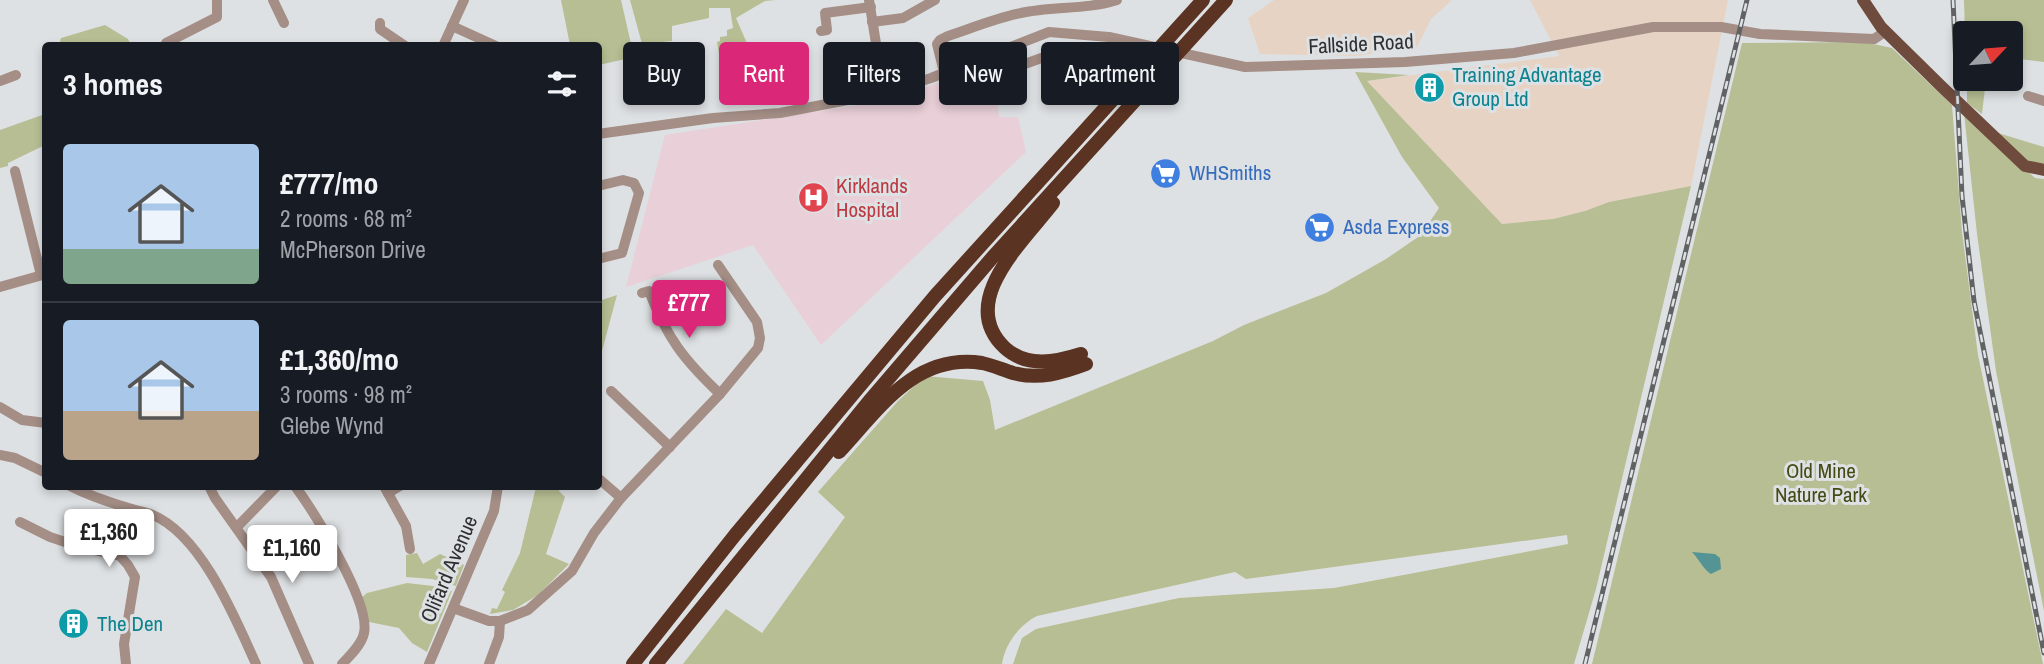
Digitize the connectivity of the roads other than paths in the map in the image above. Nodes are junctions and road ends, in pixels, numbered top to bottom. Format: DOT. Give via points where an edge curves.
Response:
graph roads {
  1 [pos="217,0"];
  2 [pos="273,0"];
  3 [pos="464,0"];
  4 [pos="823,0"];
  5 [pos="935,0"];
  6 [pos="1117,0"];
  7 [pos="1203,0"];
  8 [pos="1226,0"];
  9 [pos="1863,0"];
  10 [pos="870,3"];
  11 [pos="825,13"];
  12 [pos="872,22"];
  13 [pos="284,23"];
  14 [pos="380,23"];
  15 [pos="452,26"];
  16 [pos="821,31"];
  17 [pos="1886,31"];
  18 [pos="168,42"];
  19 [pos="399,42"];
  20 [pos="445,42"];
  21 [pos="487,42"];
  22 [pos="875,42"];
  23 [pos="1022,42"];
  24 [pos="939,52"];
  25 [pos="16,75"];
  26 [pos="0,80"];
  27 [pos="2028,96"];
  28 [pos="2044,101"];
  29 [pos="823,105"];
  30 [pos="1126,108"];
  31 [pos="602,133"];
  32 [pos="2044,170"];
  33 [pos="15,171"];
  34 [pos="602,185"];
  35 [pos="602,258"];
  36 [pos="718,265"];
  37 [pos="42,271"];
  38 [pos="42,275"];
  39 [pos="0,287"];
  40 [pos="645,292"];
  41 [pos="611,391"];
  42 [pos="720,394"];
  43 [pos="0,408"];
  44 [pos="42,422"];
  45 [pos="670,447"];
  46 [pos="0,455"];
  47 [pos="42,471"];
  48 [pos="602,481"];
  49 [pos="78,490"];
  50 [pos="211,490"];
  51 [pos="273,490"];
  52 [pos="298,490"];
  53 [pos="386,490"];
  54 [pos="497,490"];
  55 [pos="621,498"];
  56 [pos="20,522"];
  57 [pos="237,527"];
  58 [pos="764,531"];
  59 [pos="734,535"];
  60 [pos="410,549"];
  61 [pos="453,608"];
  62 [pos="500,621"];
  63 [pos="490,657"];
  64 [pos="126,664"];
  65 [pos="256,664"];
  66 [pos="309,664"];
  67 [pos="342,664"];
  68 [pos="429,664"];
  69 [pos="623,664"];
  70 [pos="633,664"];
  71 [pos="656,664"];
  1 -- 18 [label="street" via="217,17"];
  2 -- 13 [label="street"];
  3 -- 15 [label="street"];
  4 -- 11 [label="street"];
  5 -- 12 [label="street" via="903,19"];
  6 -- 24 [label="street" via="1019,13 948,36 937,44"];
  7 -- 59 [label="highway" via="935,296"];
  8 -- 30 [label="highway"];
  9 -- 17 [label="main road"];
  10 -- 11 [label="street"];
  10 -- 12 [label="street"];
  11 -- 16 [label="street" via="827,30"];
  12 -- 22 [label="street"];
  14 -- 19 [label="street" via="380,29"];
  15 -- 20 [label="street"];
  15 -- 21 [label="street"];
  17 -- 23 [label="street, Fallside Road" via="1874,38 1653,27 1514,54 1275,67 1217,62 1109,37 1049,32"];
  17 -- 32 [label="main road" via="2025,166"];
  25 -- 26 [label="street"];
  27 -- 28 [label="street"];
  29 -- 31 [label="street, Fallside Road"];
  30 -- 58 [label="highway" via="871,399"];
  30 -- 58 [label="highway" via="999,272 986,303 996,340 1013,355 1039,363 1084,359 1046,376 1017,374 982,363 949,362 922,371 897,389"];
  33 -- 37 [label="street"];
  34 -- 35 [label="street" via="623,180 634,183 639,193 622,253"];
  36 -- 42 [label="street" via="757,322 760,338 758,348"];
  38 -- 39 [label="street"];
  40 -- 42 [label="street" via="670,339"];
  41 -- 45 [label="street"];
  42 -- 45 [label="street"];
  43 -- 44 [label="street"];
  45 -- 55 [label="street"];
  46 -- 47 [label="street"];
  48 -- 55 [label="street"];
  49 -- 65 [label="street" via="169,524 205,564 224,594"];
  50 -- 57 [label="street"];
  51 -- 57 [label="street"];
  52 -- 67 [label="street" via="324,529 365,617 364,635"];
  53 -- 60 [label="street" via="406,526"];
  54 -- 61 [label="street, Olifard Avenue" via="494,511"];
  55 -- 62 [label="street" via="572,570 528,610"];
  56 -- 64 [label="street" via="50,537 120,556 128,565 135,577 124,644"];
  57 -- 66 [label="street" via="271,578"];
  58 -- 71 [label="highway"];
  59 -- 69 [label="highway"];
  59 -- 70 [label="highway"];
  61 -- 62 [label="street"];
  61 -- 68 [label="street, Olifard Avenue"];
  62 -- 63 [label="street"];
}
